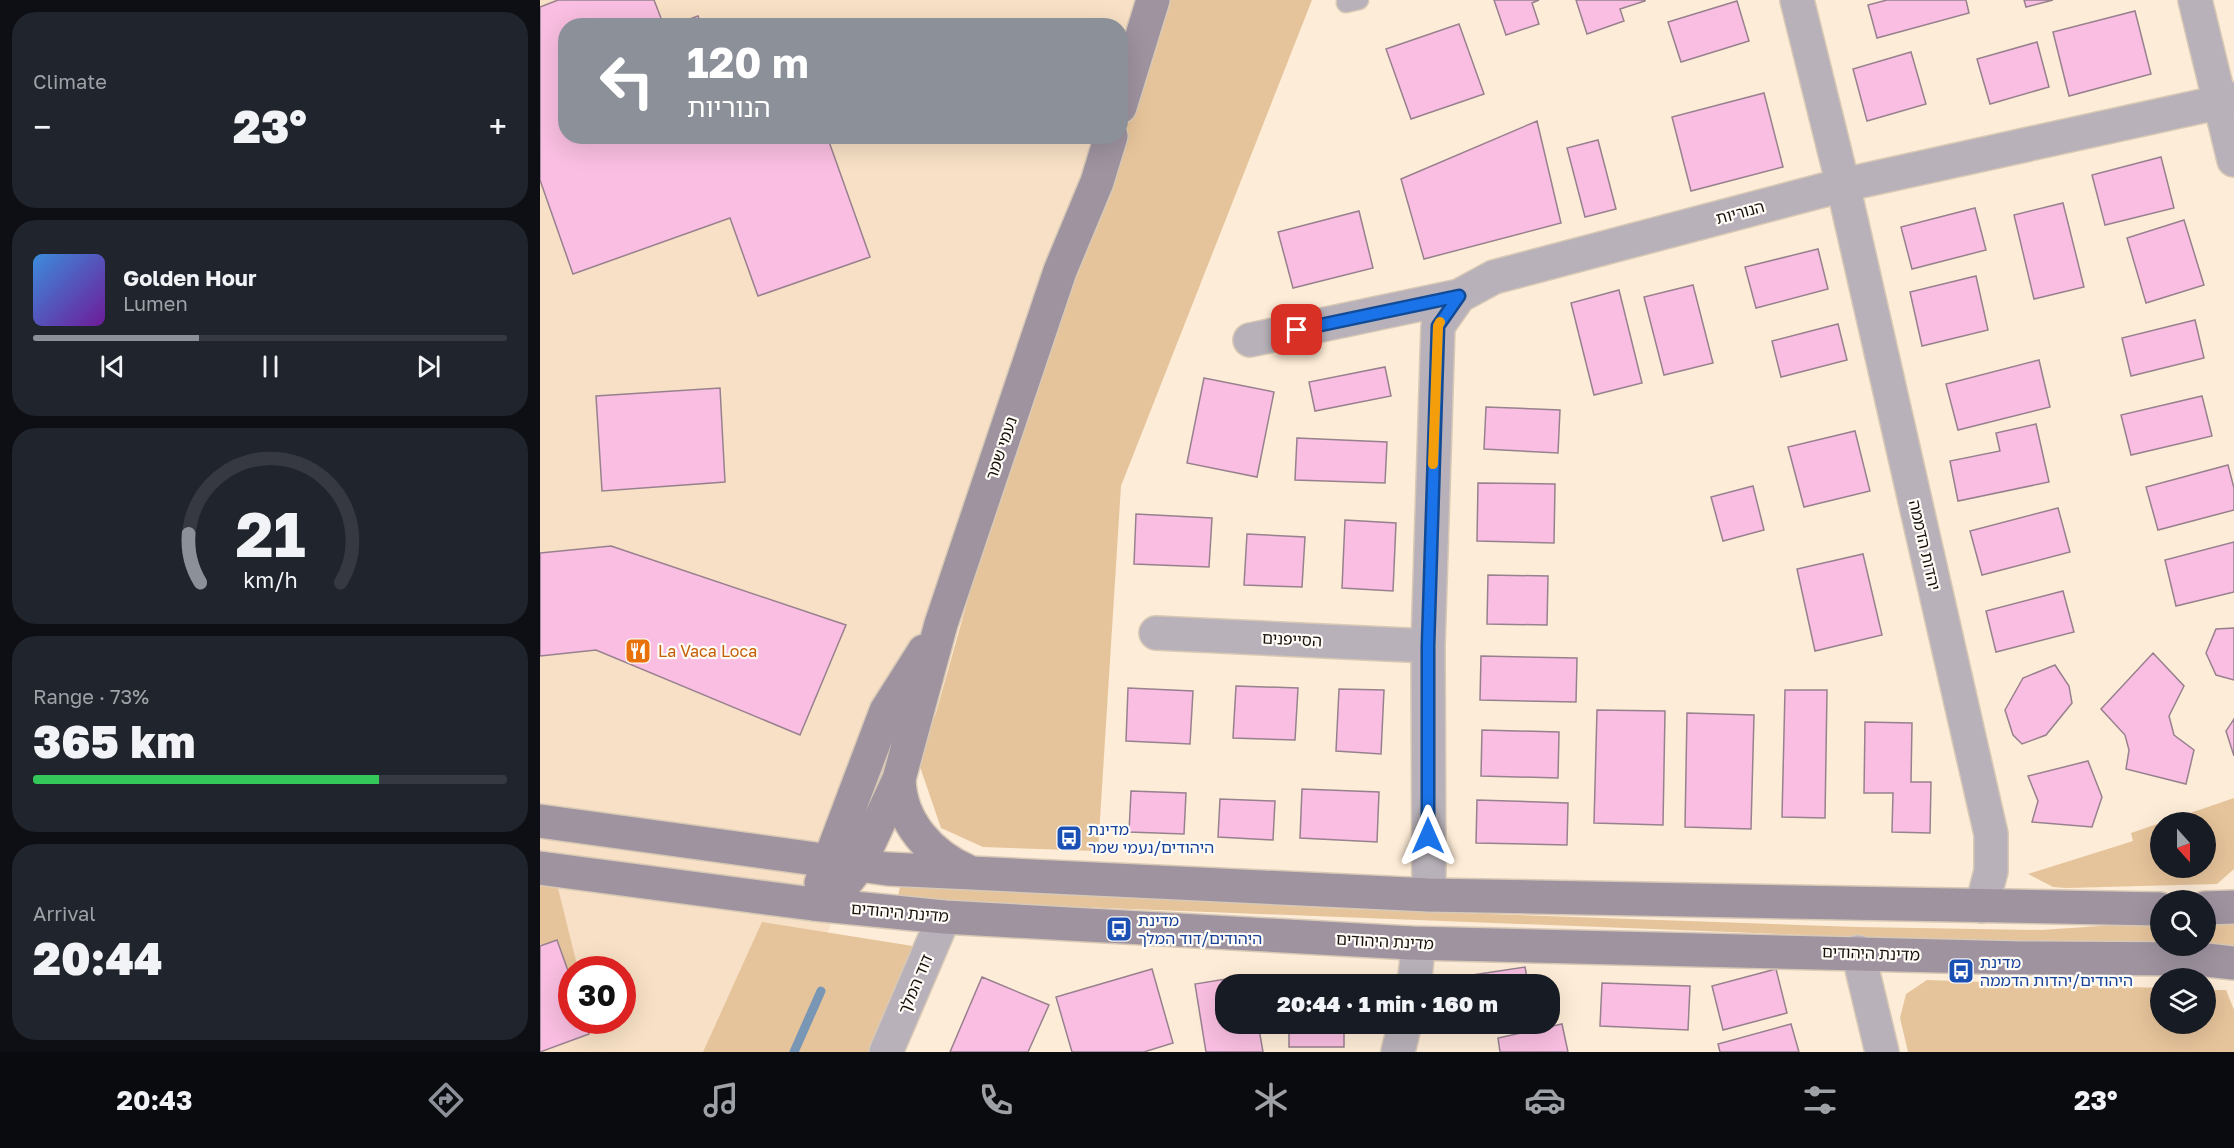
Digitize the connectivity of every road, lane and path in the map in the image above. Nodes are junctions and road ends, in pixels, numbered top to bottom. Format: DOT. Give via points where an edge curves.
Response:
graph roads {
  1 [pos="1137,0"];
  2 [pos="1154,0"];
  3 [pos="1797,0"];
  4 [pos="2194,0"];
  5 [pos="1128,29"];
  6 [pos="1128,82"];
  7 [pos="2227,100"];
  8 [pos="1094,144"];
  9 [pos="1109,144"];
  10 [pos="2234,160"];
  11 [pos="1843,185"];
  12 [pos="1060,271"];
  13 [pos="1459,296"];
  14 [pos="1250,340"];
  15 [pos="941,624"];
  16 [pos="1156,633"];
  17 [pos="1428,646"];
  18 [pos="899,779"];
  19 [pos="848,808"];
  20 [pos="540,821"];
  21 [pos="785,857"];
  22 [pos="843,865"];
  23 [pos="540,868"];
  24 [pos="971,872"];
  25 [pos="1429,895"];
  26 [pos="820,904"];
  27 [pos="1982,906"];
  28 [pos="2234,907"];
  29 [pos="2216,908"];
  30 [pos="2150,909"];
  31 [pos="944,917"];
  32 [pos="1411,943"];
  33 [pos="1858,952"];
  34 [pos="2234,963"];
  35 [pos="1415,974"];
  36 [pos="1402,1034"];
  37 [pos="886,1052"];
  38 [pos="1398,1052"];
  39 [pos="1882,1052"];
  1 -- 5 [label="street"];
  2 -- 6 [label="street"];
  3 -- 11 [label="street, יהדות הדממה"];
  4 -- 7 [label="street"];
  7 -- 10 [label="street"];
  7 -- 11 [label="street, הנוריות"];
  8 -- 12 [label="street, נעמי שמר"];
  9 -- 12 [label="street, נעמי שמר"];
  11 -- 13 [label="street, הנוריות" via="1494,276"];
  11 -- 27 [label="street, יהדות הדממה" via="1991,834 1992,871"];
  12 -- 15 [label="street, נעמי שמר"];
  13 -- 14 [label="street, הנוריות"];
  13 -- 17 [label="street" via="1438,326"];
  15 -- 18 [label="street, נעמי שמר"];
  15 -- 19 [label="street, נעמי שמר" via="886,711"];
  16 -- 17 [label="street, הסייפנים"];
  17 -- 25 [label="street"];
  18 -- 22 [label="street, נעמי שמר"];
  18 -- 24 [label="street" via="904,812 921,838"];
  19 -- 21 [label="street" via="822,835"];
  19 -- 22 [label="street, נעמי שמר"];
  20 -- 21 [label="street"];
  21 -- 22 [label="street"];
  22 -- 24 [label="street"];
  22 -- 26 [label="street, נעמי שמר"];
  23 -- 26 [label="street, מדינת היהודים"];
  24 -- 25 [label="street"];
  25 -- 27 [label="street"];
  26 -- 31 [label="street, מדינת היהודים"];
  27 -- 30 [label="street"];
  28 -- 29 [label="street"];
  31 -- 32 [label="street, מדינת היהודים"];
  31 -- 37 [label="street, דוד המלך"];
  32 -- 33 [label="street, מדינת היהודים"];
  32 -- 35 [label="street" via="1417,959"];
  33 -- 34 [label="street, מדינת היהודים"];
  33 -- 39 [label="street"];
  36 -- 38 [label="street"];
}
